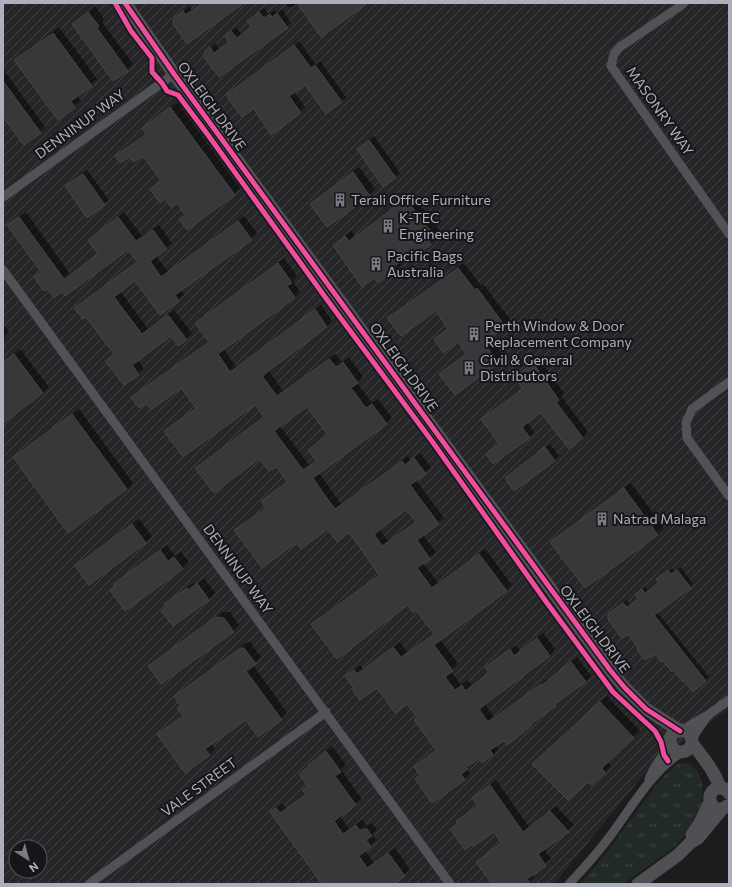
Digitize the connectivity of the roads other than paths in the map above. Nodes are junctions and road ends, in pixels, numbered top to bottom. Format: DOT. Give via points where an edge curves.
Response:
graph roads {
  1 [pos="125,3"];
  2 [pos="684,3"];
  3 [pos="174,74"];
  4 [pos="3,197"];
  5 [pos="729,234"];
  6 [pos="3,270"];
  7 [pos="729,382"];
  8 [pos="729,496"];
  9 [pos="729,700"];
  10 [pos="326,712"];
  11 [pos="708,715"];
  12 [pos="676,736"];
  13 [pos="687,747"];
  14 [pos="648,782"];
  15 [pos="720,792"];
  16 [pos="726,806"];
  17 [pos="690,843"];
  18 [pos="89,884"];
  19 [pos="450,884"];
  20 [pos="569,884"];
  21 [pos="638,884"];
  1 -- 3 [label="street, OXLEIGH DRIVE"];
  2 -- 5 [label="street, MASONRY WAY" via="620,47 614,54 611,66"];
  3 -- 4 [label="street, DENNINUP WAY"];
  3 -- 12 [label="street, OXLEIGH DRIVE" via="587,640 625,688"];
  6 -- 10 [label="street, DENNINUP WAY"];
  7 -- 8 [label="street" via="692,409 686,423 687,438"];
  9 -- 11 [label="street"];
  10 -- 18 [label="street, VALE STREET"];
  10 -- 19 [label="street, DENNINUP WAY"];
  11 -- 12 [label="street"];
  11 -- 13 [label="street"];
  12 -- 13 [label="street" via="676,751"];
  12 -- 13 [label="street" via="690,734"];
  12 -- 14 [label="street" via="653,768"];
  13 -- 14 [label="street" via="668,761"];
  13 -- 15 [label="street" via="709,765 718,780"];
  14 -- 20 [label="street" via="599,851"];
  15 -- 16 [label="street" via="716,808"];
  15 -- 17 [label="street" via="692,835"];
  16 -- 17 [label="street" via="704,832"];
  17 -- 21 [label="street"];
}
